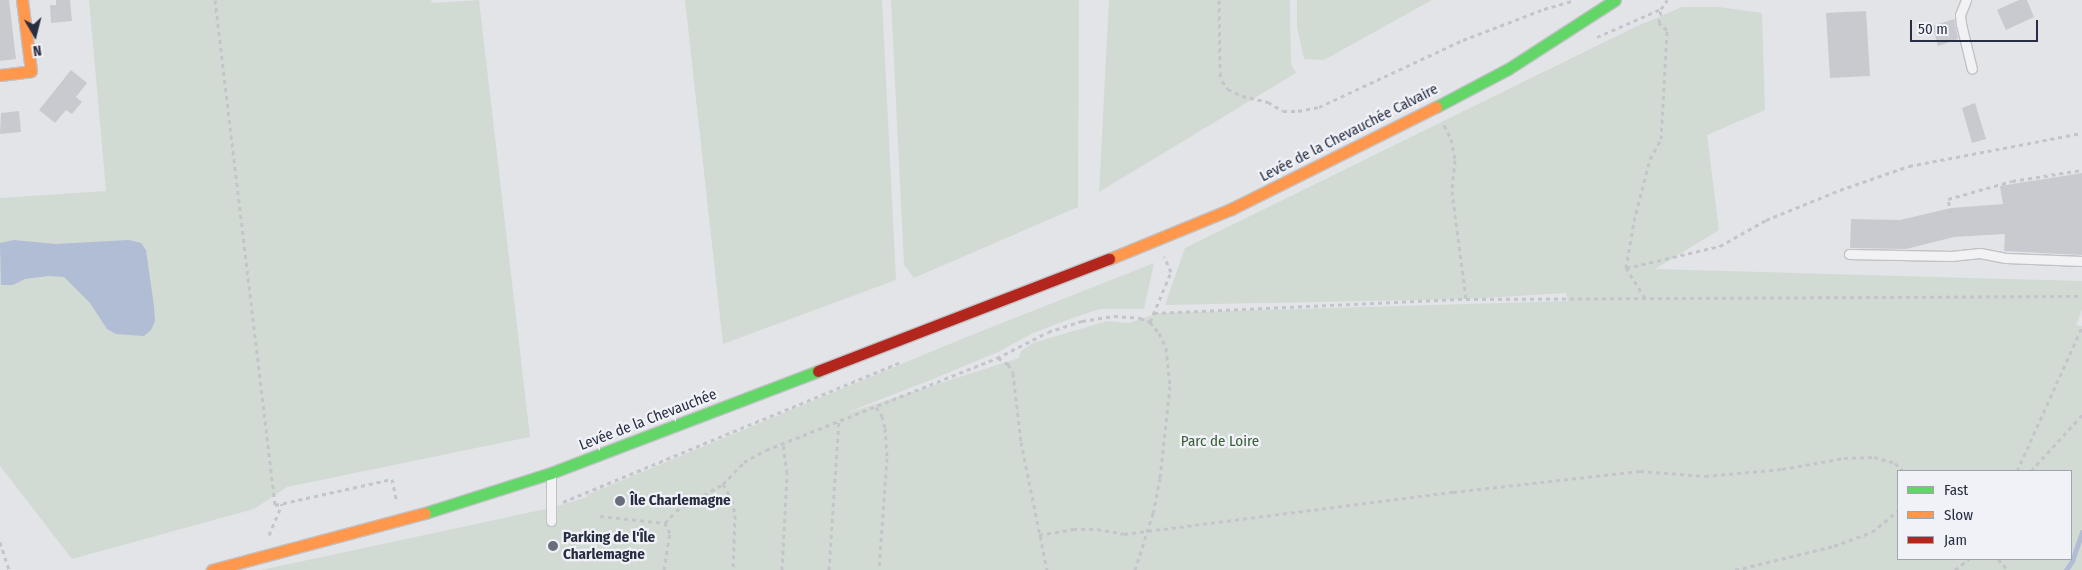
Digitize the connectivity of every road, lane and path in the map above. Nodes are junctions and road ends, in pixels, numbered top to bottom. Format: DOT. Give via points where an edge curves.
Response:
graph roads {
  1 [pos="22,0"];
  2 [pos="215,0"];
  3 [pos="1219,0"];
  4 [pos="1575,0"];
  5 [pos="1615,0"];
  6 [pos="1966,0"];
  7 [pos="1661,9"];
  8 [pos="1972,69"];
  9 [pos="0,75"];
  10 [pos="1442,120"];
  11 [pos="2082,133"];
  12 [pos="2082,170"];
  13 [pos="1951,213"];
  14 [pos="1163,253"];
  15 [pos="1849,254"];
  16 [pos="2082,261"];
  17 [pos="1084,268"];
  18 [pos="1626,268"];
  19 [pos="2082,296"];
  20 [pos="1645,298"];
  21 [pos="1466,299"];
  22 [pos="1154,314"];
  23 [pos="1150,322"];
  24 [pos="2082,327"];
  25 [pos="997,358"];
  26 [pos="876,407"];
  27 [pos="2082,415"];
  28 [pos="839,422"];
  29 [pos="783,443"];
  30 [pos="1902,470"];
  31 [pos="2017,470"];
  32 [pos="2032,470"];
  33 [pos="551,473"];
  34 [pos="392,479"];
  35 [pos="723,484"];
  36 [pos="1897,511"];
  37 [pos="600,516"];
  38 [pos="551,521"];
  39 [pos="665,523"];
  40 [pos="1148,529"];
  41 [pos="1039,534"];
  42 [pos="0,542"];
  43 [pos="1968,560"];
  44 [pos="1999,560"];
  45 [pos="9,570"];
  46 [pos="212,570"];
  47 [pos="664,570"];
  48 [pos="733,570"];
  49 [pos="782,570"];
  50 [pos="829,570"];
  51 [pos="879,570"];
  52 [pos="1047,570"];
  53 [pos="1135,570"];
  54 [pos="1735,570"];
  55 [pos="1955,570"];
  56 [pos="2008,570"];
  1 -- 9 [label="street" via="31,72"];
  2 -- 34 [label="path" via="275,505"];
  3 -- 4 [label="path" via="1222,81 1228,89 1242,96 1268,102 1283,111 1298,111 1319,106 1463,40"];
  5 -- 17 [label="street, Levée de la Chevauchée Calvaire" via="1508,69 1446,102 1231,209"];
  6 -- 8 [label="lane" via="1960,24"];
  7 -- 18 [label="path" via="1658,23 1667,30 1661,139 1650,160"];
  10 -- 21 [label="path" via="1451,139 1455,160 1452,191"];
  11 -- 18 [label="path" via="1909,166 1766,220 1720,246"];
  12 -- 13 [label="path" via="2012,181 1948,199"];
  14 -- 22 [label="path" via="1170,272"];
  15 -- 16 [label="lane" via="1951,256 1980,253 2006,258"];
  17 -- 33 [label="street, Levée de la Chevauchée"];
  18 -- 20 [label="path"];
  19 -- 20 [label="path"];
  20 -- 21 [label="path"];
  21 -- 22 [label="path"];
  22 -- 23 [label="path"];
  23 -- 25 [label="path" via="1114,316 1082,321 1048,332"];
  23 -- 40 [label="path" via="1166,348 1170,386 1160,478"];
  24 -- 31 [label="path"];
  25 -- 26 [label="path"];
  25 -- 41 [label="path" via="1008,364 1013,373 1021,442"];
  26 -- 28 [label="path"];
  26 -- 51 [label="path" via="885,428 887,458"];
  27 -- 32 [label="path"];
  28 -- 29 [label="path"];
  28 -- 50 [label="path"];
  29 -- 35 [label="path" via="744,462"];
  29 -- 49 [label="path" via="788,473"];
  30 -- 40 [label="path" via="1895,463 1874,457 1844,458 1782,470 1705,476 1640,472"];
  33 -- 38 [label="lane"];
  33 -- 46 [label="street, Levée de la Chevauchée" via="420,514"];
  35 -- 39 [label="path" via="676,511"];
  35 -- 48 [label="path" via="732,500 735,515"];
  36 -- 54 [label="path" via="1872,532 1834,546"];
  37 -- 39 [label="path"];
  39 -- 47 [label="path" via="670,533"];
  40 -- 41 [label="path" via="1124,534 1072,529"];
  40 -- 53 [label="path"];
  41 -- 52 [label="path"];
  42 -- 45 [label="path"];
  43 -- 55 [label="path"];
  44 -- 56 [label="path"];
}
